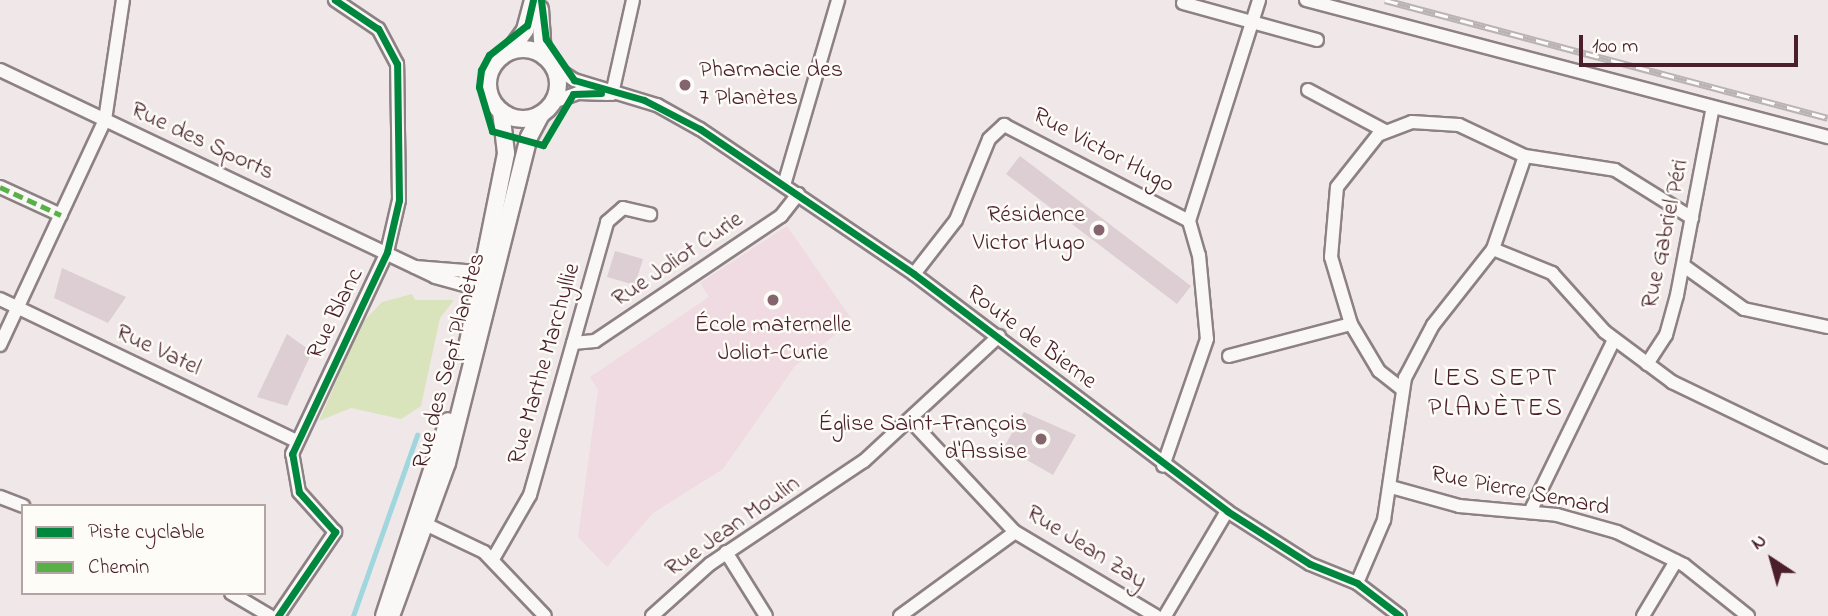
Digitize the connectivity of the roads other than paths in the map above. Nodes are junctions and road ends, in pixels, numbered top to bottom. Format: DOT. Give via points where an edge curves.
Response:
graph roads {
  1 [pos="123,0"];
  2 [pos="335,0"];
  3 [pos="533,0"];
  4 [pos="541,0"];
  5 [pos="633,0"];
  6 [pos="838,0"];
  7 [pos="1259,0"];
  8 [pos="1307,0"];
  9 [pos="1183,3"];
  10 [pos="1252,22"];
  11 [pos="1317,40"];
  12 [pos="510,51"];
  13 [pos="548,61"];
  14 [pos="0,70"];
  15 [pos="1308,90"];
  16 [pos="612,92"];
  17 [pos="553,102"];
  18 [pos="1713,107"];
  19 [pos="501,111"];
  20 [pos="541,114"];
  21 [pos="105,120"];
  22 [pos="1385,131"];
  23 [pos="1828,137"];
  24 [pos="1525,156"];
  25 [pos="784,186"];
  26 [pos="0,187"];
  27 [pos="797,194"];
  28 [pos="650,214"];
  29 [pos="61,215"];
  30 [pos="1692,218"];
  31 [pos="1189,221"];
  32 [pos="1493,249"];
  33 [pos="387,252"];
  34 [pos="1684,266"];
  35 [pos="415,267"];
  36 [pos="490,273"];
  37 [pos="914,274"];
  38 [pos="486,291"];
  39 [pos="0,299"];
  40 [pos="18,307"];
  41 [pos="1351,324"];
  42 [pos="1828,327"];
  43 [pos="999,337"];
  44 [pos="1614,340"];
  45 [pos="573,343"];
  46 [pos="0,345"];
  47 [pos="1229,356"];
  48 [pos="1647,364"];
  49 [pos="1402,389"];
  50 [pos="911,421"];
  51 [pos="297,441"];
  52 [pos="1828,457"];
  53 [pos="1163,466"];
  54 [pos="1391,487"];
  55 [pos="0,497"];
  56 [pos="21,505"];
  57 [pos="1227,511"];
  58 [pos="1530,512"];
  59 [pos="421,521"];
  60 [pos="1016,532"];
  61 [pos="726,552"];
  62 [pos="493,559"];
  63 [pos="1676,561"];
  64 [pos="1357,583"];
  65 [pos="234,595"];
  66 [pos="270,616"];
  67 [pos="278,616"];
  68 [pos="384,616"];
  69 [pos="391,616"];
  70 [pos="545,616"];
  71 [pos="652,616"];
  72 [pos="766,616"];
  73 [pos="900,616"];
  74 [pos="1156,616"];
  75 [pos="1165,616"];
  76 [pos="1400,616"];
  77 [pos="1643,616"];
  78 [pos="1748,616"];
  1 -- 21 [label="street"];
  2 -- 33 [label="street, Rue Blanc" via="383,35 399,73 400,191"];
  3 -- 12 [label="street" via="525,30"];
  4 -- 13 [label="street" via="537,32"];
  5 -- 16 [label="street"];
  6 -- 25 [label="street"];
  7 -- 10 [label="street, Rue Victor Hugo"];
  8 -- 18 [label="street"];
  9 -- 10 [label="street"];
  10 -- 11 [label="street"];
  10 -- 31 [label="street, Rue Victor Hugo"];
  12 -- 13 [label="street"];
  12 -- 19 [label="street" via="489,80"];
  13 -- 16 [label="street, Route de Bierne"];
  13 -- 17 [label="street" via="558,85"];
  14 -- 21 [label="street, Rue des Sports"];
  15 -- 22 [label="street"];
  16 -- 17 [label="street, Route de Bierne" via="578,93"];
  16 -- 25 [label="street, Route de Bierne" via="678,116"];
  17 -- 20 [label="street"];
  18 -- 23 [label="street"];
  18 -- 30 [label="street, Rue Gabriel Péri"];
  19 -- 20 [label="street" via="520,118"];
  19 -- 36 [label="street, Rue des Sept Planètes" via="506,153"];
  20 -- 36 [label="street, Rue des Sept Planètes" via="529,136"];
  21 -- 29 [label="street"];
  21 -- 33 [label="street, Rue des Sports"];
  22 -- 24 [label="street" via="1412,122 1450,123"];
  22 -- 41 [label="street" via="1346,169 1332,205 1332,268"];
  24 -- 30 [label="street" via="1607,167"];
  24 -- 32 [label="street"];
  25 -- 27 [label="street, Route de Bierne"];
  26 -- 29 [label="street"];
  27 -- 37 [label="street, Route de Bierne"];
  27 -- 45 [label="street, Rue Joliot Curie" via="780,216 595,341"];
  28 -- 45 [label="street, Rue Marthe Marchyllie" via="623,208 607,222"];
  29 -- 40 [label="street"];
  30 -- 34 [label="street, Rue Gabriel Péri"];
  31 -- 37 [label="street, Rue Victor Hugo" via="1004,125 989,139 956,220"];
  31 -- 53 [label="street, Rue Victor Hugo" via="1199,255 1207,338"];
  32 -- 44 [label="street" via="1552,273"];
  32 -- 49 [label="street" via="1433,325"];
  33 -- 35 [label="street, Rue des Sports"];
  33 -- 51 [label="street, Rue Blanc"];
  34 -- 42 [label="street" via="1744,309"];
  34 -- 48 [label="street, Rue Gabriel Péri" via="1666,335"];
  35 -- 36 [label="street"];
  35 -- 38 [label="street"];
  36 -- 38 [label="street, Rue des Sept Planètes"];
  37 -- 43 [label="street, Route de Bierne"];
  38 -- 59 [label="street, Rue des Sept Planètes"];
  39 -- 40 [label="street, Rue Vatel"];
  40 -- 46 [label="street"];
  40 -- 51 [label="street, Rue Vatel"];
  41 -- 47 [label="street"];
  41 -- 49 [label="street" via="1379,370"];
  43 -- 50 [label="street, Rue Jean Moulin"];
  43 -- 53 [label="street, Route de Bierne"];
  44 -- 48 [label="street"];
  44 -- 58 [label="street"];
  45 -- 62 [label="street, Rue Marthe Marchyllie" via="530,495"];
  48 -- 52 [label="street"];
  49 -- 54 [label="street"];
  50 -- 60 [label="street, Rue Jean Zay"];
  50 -- 61 [label="street, Rue Jean Moulin" via="853,469"];
  51 -- 67 [label="street, Rue Blanc" via="290,465 296,487 335,532"];
  53 -- 57 [label="street, Route de Bierne"];
  54 -- 58 [label="street, Rue Pierre Semard" via="1467,508"];
  54 -- 64 [label="street"];
  55 -- 56 [label="street"];
  57 -- 64 [label="street, Route de Bierne" via="1317,568"];
  57 -- 75 [label="street"];
  58 -- 63 [label="street, Rue Pierre Semard" via="1606,528"];
  59 -- 62 [label="street"];
  59 -- 68 [label="street, Rue des Sept Planètes"];
  59 -- 69 [label="street, Rue des Sept Planètes"];
  60 -- 73 [label="street"];
  60 -- 74 [label="street, Rue Jean Zay"];
  61 -- 71 [label="street, Rue Jean Moulin"];
  61 -- 72 [label="street"];
  62 -- 70 [label="street"];
  63 -- 77 [label="street"];
  63 -- 78 [label="street, Rue Pierre Semard"];
  64 -- 76 [label="street, Route de Bierne"];
  65 -- 66 [label="street"];
}
